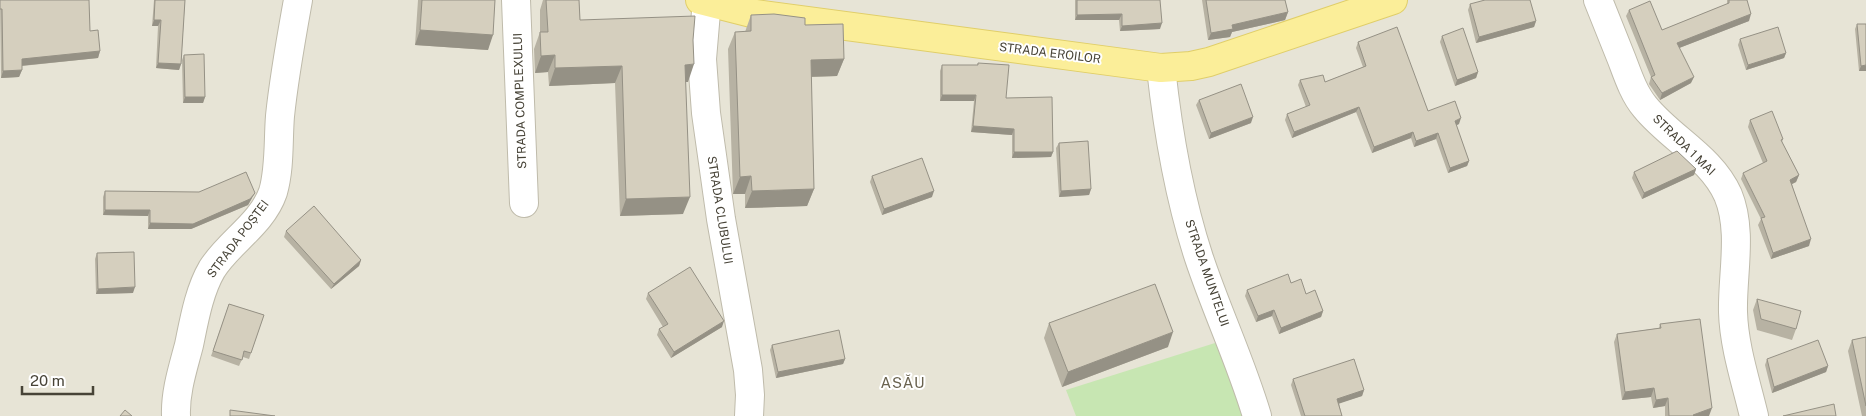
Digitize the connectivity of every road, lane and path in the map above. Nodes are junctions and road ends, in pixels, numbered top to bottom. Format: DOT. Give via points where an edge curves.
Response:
graph roads {
  1 [pos="298,0"];
  2 [pos="516,0"];
  3 [pos="1393,0"];
  4 [pos="1598,0"];
  5 [pos="705,1"];
  6 [pos="1161,68"];
  7 [pos="524,203"];
  8 [pos="176,416"];
  9 [pos="749,416"];
  10 [pos="1257,416"];
  11 [pos="1754,416"];
  1 -- 8 [label="street, STRADA POȘTEI" via="272,192 259,215 212,269 205,285 181,375"];
  2 -- 7 [label="street, STRADA COMPLEXULUI"];
  3 -- 6 [label="main road, STRADA EROILOR" via="1209,62"];
  4 -- 11 [label="street, STRADA 1 MAI" via="1632,85 1644,106 1708,165 1728,196 1735,240 1733,314 1741,367"];
  5 -- 6 [label="main road, STRADA EROILOR" via="755,14"];
  5 -- 9 [label="street, STRADA CLUBULUI" via="702,59 706,113 748,370"];
  6 -- 10 [label="street, STRADA MUNTELUI" via="1168,133 1182,200 1199,258"];
}
